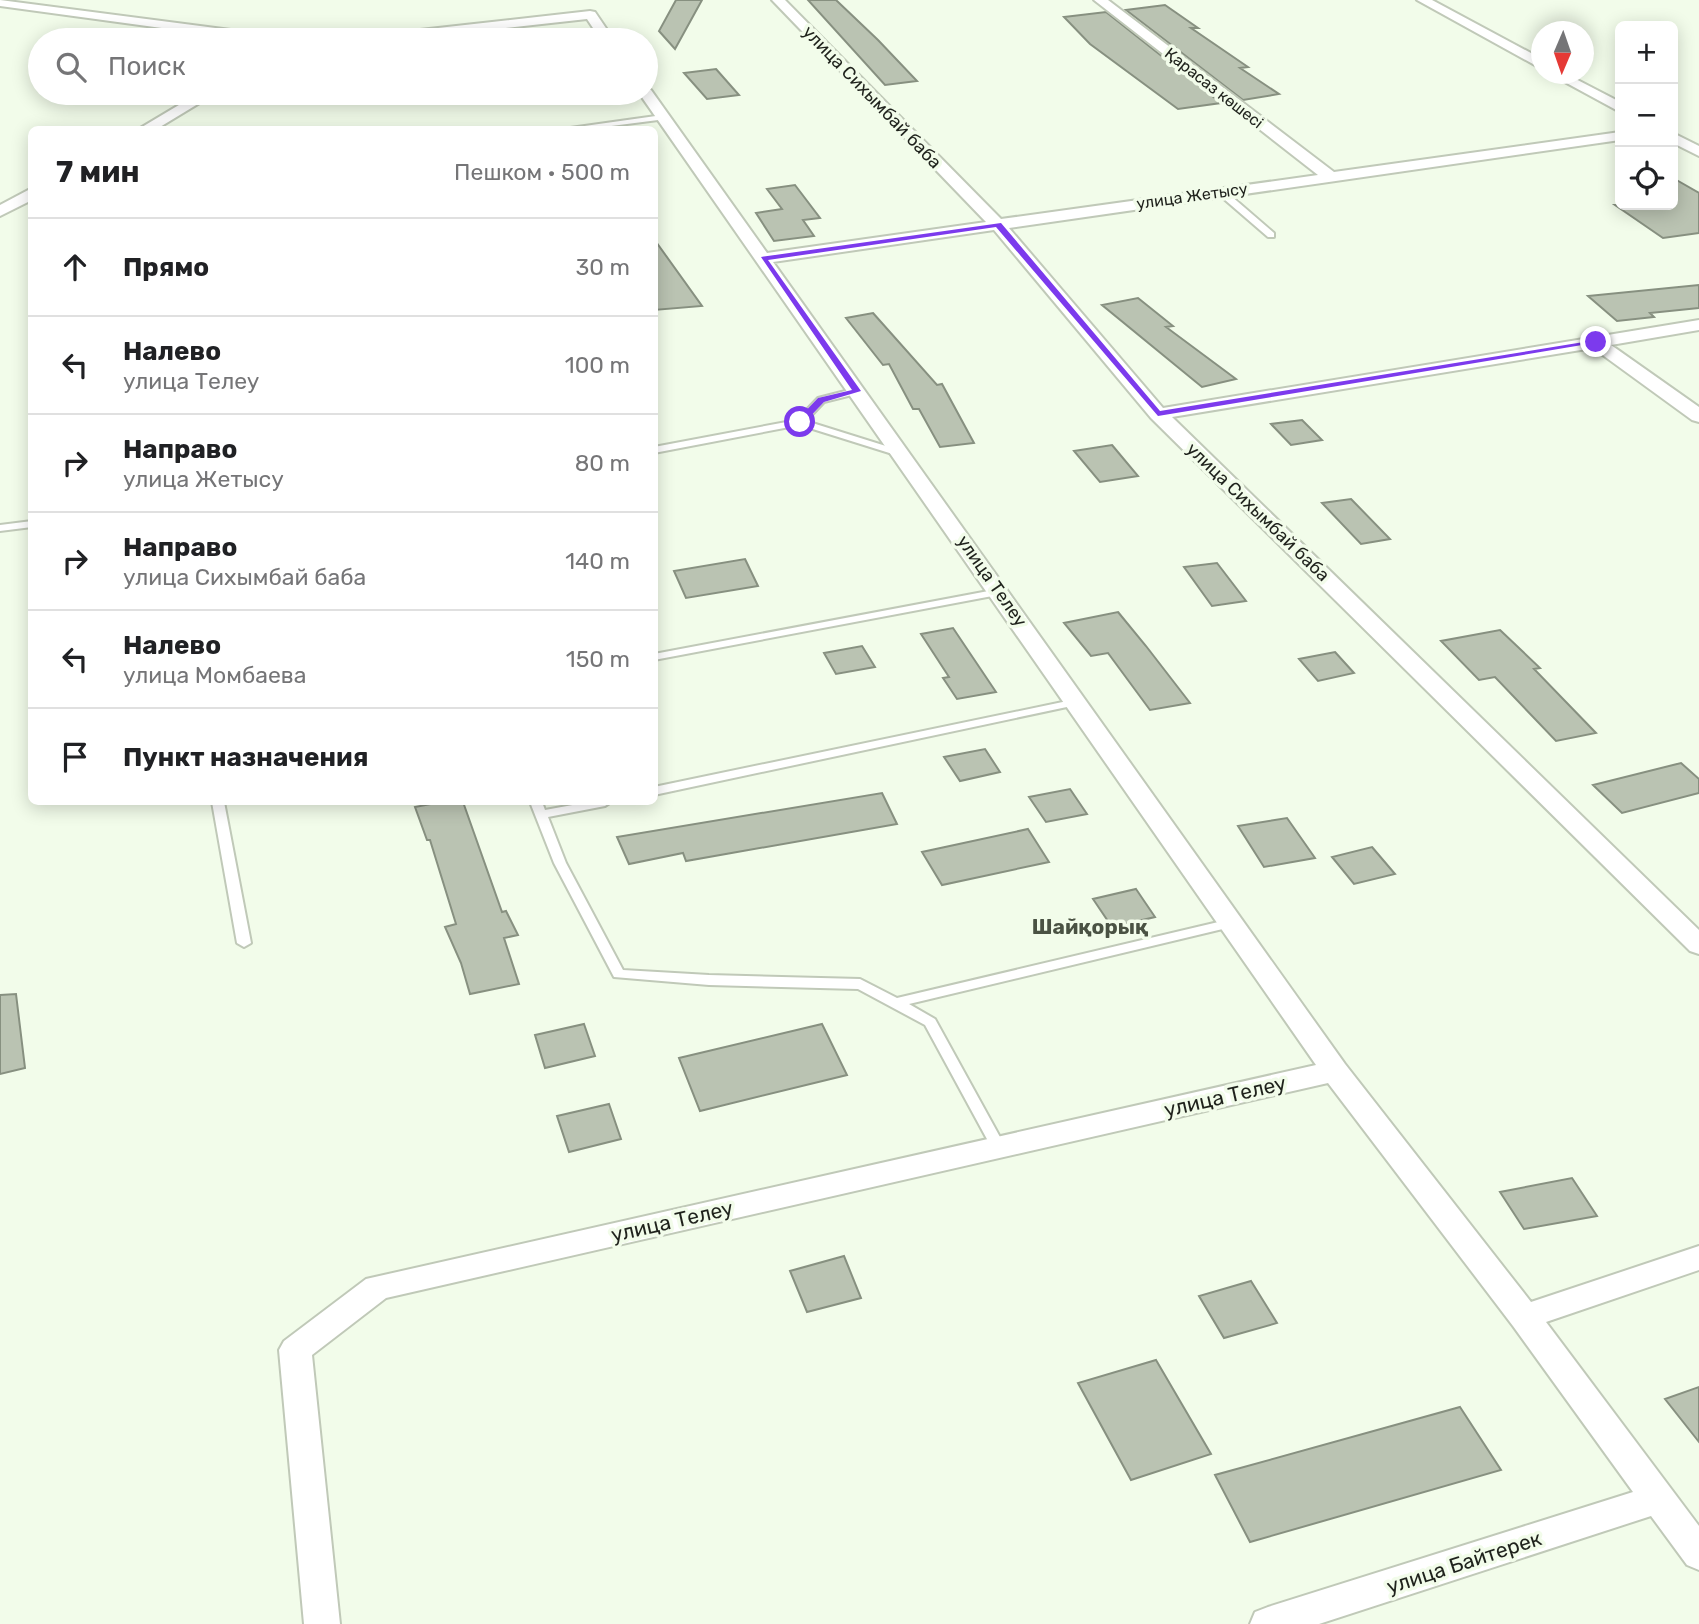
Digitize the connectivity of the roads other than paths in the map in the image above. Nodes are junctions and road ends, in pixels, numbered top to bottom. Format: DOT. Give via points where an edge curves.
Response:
graph roads {
  1 [pos="590,0"];
  2 [pos="778,0"];
  3 [pos="1100,0"];
  4 [pos="1423,0"];
  5 [pos="0,2"];
  6 [pos="590,15"];
  7 [pos="190,28"];
  8 [pos="474,28"];
  9 [pos="599,28"];
  10 [pos="1531,59"];
  11 [pos="1576,84"];
  12 [pos="188,105"];
  13 [pos="654,105"];
  14 [pos="1615,105"];
  15 [pos="663,117"];
  16 [pos="151,126"];
  17 [pos="591,126"];
  18 [pos="1615,137"];
  19 [pos="1678,140"];
  20 [pos="1699,152"];
  21 [pos="1329,176"];
  22 [pos="1220,191"];
  23 [pos="28,195"];
  24 [pos="0,211"];
  25 [pos="998,225"];
  26 [pos="1271,235"];
  27 [pos="764,258"];
  28 [pos="1699,326"];
  29 [pos="1596,342"];
  30 [pos="857,391"];
  31 [pos="1158,414"];
  32 [pos="1699,416"];
  33 [pos="800,422"];
  34 [pos="658,449"];
  35 [pos="902,454"];
  36 [pos="28,524"];
  37 [pos="0,528"];
  38 [pos="999,592"];
  39 [pos="658,656"];
  40 [pos="1077,702"];
  41 [pos="658,790"];
  42 [pos="220,805"];
  43 [pos="572,805"];
  44 [pos="539,808"];
  45 [pos="1231,923"];
  46 [pos="244,943"];
  47 [pos="1699,945"];
  48 [pos="895,1003"];
  49 [pos="1335,1071"];
  50 [pos="999,1148"];
  51 [pos="1699,1258"];
  52 [pos="1524,1317"];
  53 [pos="1659,1499"];
  54 [pos="1699,1554"];
  55 [pos="322,1624"];
  56 [pos="1268,1624"];
  1 -- 6 [label="street"];
  2 -- 25 [label="street, улица Сихымбай баба"];
  3 -- 21 [label="street, Қарасаз көшесі"];
  4 -- 10 [label="street"];
  5 -- 7 [label="street"];
  6 -- 8 [label="street"];
  6 -- 9 [label="street"];
  11 -- 14 [label="street"];
  12 -- 16 [label="street"];
  13 -- 15 [label="street, улица Телеу"];
  15 -- 17 [label="lane"];
  15 -- 27 [label="street, улица Телеу"];
  18 -- 21 [label="street, улица Жетысу"];
  19 -- 20 [label="street"];
  21 -- 22 [label="street, улица Жетысу"];
  22 -- 25 [label="street, улица Жетысу"];
  22 -- 26 [label="lane"];
  23 -- 24 [label="street"];
  25 -- 27 [label="street, улица Жетысу"];
  25 -- 31 [label="street, улица Сихымбай баба"];
  27 -- 30 [label="street, улица Телеу"];
  28 -- 29 [label="street"];
  29 -- 31 [label="street"];
  29 -- 32 [label="street"];
  30 -- 33 [label="lane" via="821,400"];
  30 -- 35 [label="street, улица Телеу"];
  31 -- 47 [label="street, улица Сихымбай баба"];
  33 -- 34 [label="lane"];
  33 -- 35 [label="lane"];
  35 -- 38 [label="street, улица Телеу"];
  36 -- 37 [label="lane"];
  38 -- 39 [label="lane"];
  38 -- 40 [label="street, улица Телеу"];
  40 -- 41 [label="lane"];
  40 -- 45 [label="street, улица Телеу"];
  42 -- 46 [label="lane"];
  43 -- 44 [label="lane"];
  44 -- 48 [label="lane" via="560,863 618,974 860,984"];
  45 -- 48 [label="lane"];
  45 -- 49 [label="street, улица Телеу"];
  48 -- 50 [label="lane" via="930,1022"];
  49 -- 50 [label="street, улица Телеу"];
  49 -- 52 [label="street, улица Телеу"];
  50 -- 55 [label="street, улица Телеу" via="377,1288 295,1350"];
  51 -- 52 [label="street"];
  52 -- 53 [label="street, улица Телеу"];
  53 -- 54 [label="street, улица Телеу"];
  53 -- 56 [label="street, улица Байтерек"];
}
